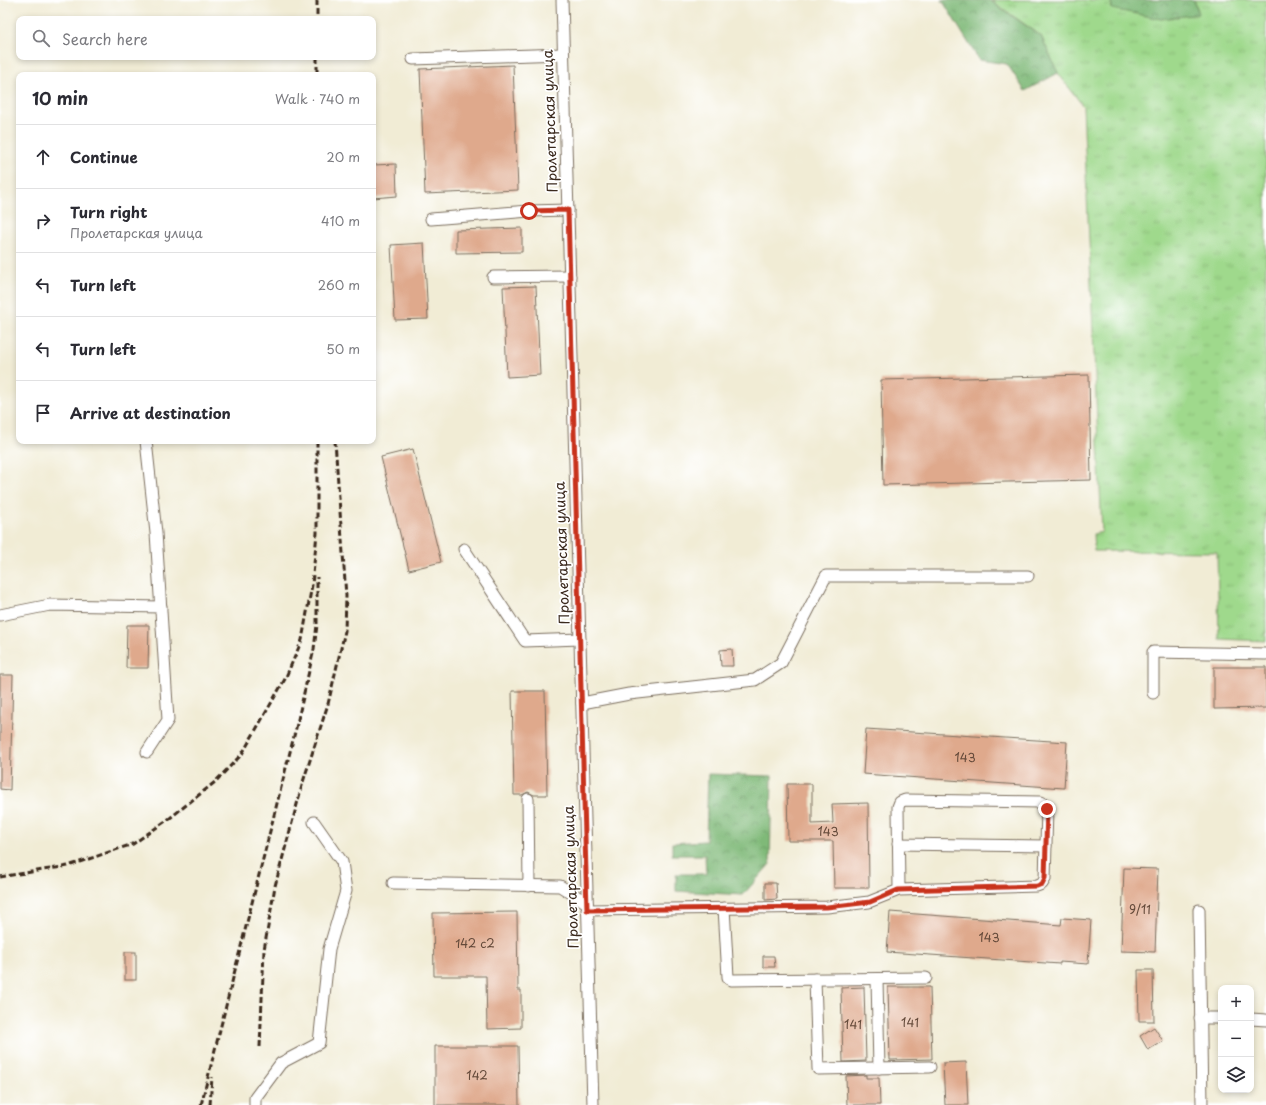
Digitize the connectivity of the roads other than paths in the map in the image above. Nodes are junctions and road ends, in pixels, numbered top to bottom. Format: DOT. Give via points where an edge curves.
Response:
graph roads {
  1 [pos="562,0"];
  2 [pos="564,54"];
  3 [pos="413,59"];
  4 [pos="568,210"];
  5 [pos="431,219"];
  6 [pos="570,276"];
  7 [pos="493,277"];
  8 [pos="146,444"];
  9 [pos="464,549"];
  10 [pos="1028,576"];
  11 [pos="161,607"];
  12 [pos="0,614"];
  13 [pos="580,639"];
  14 [pos="1266,654"];
  15 [pos="1153,693"];
  16 [pos="582,703"];
  17 [pos="147,752"];
  18 [pos="528,799"];
  19 [pos="314,822"];
  20 [pos="898,844"];
  21 [pos="1046,846"];
  22 [pos="393,883"];
  23 [pos="529,886"];
  24 [pos="898,890"];
  25 [pos="587,907"];
  26 [pos="724,908"];
  27 [pos="1199,910"];
  28 [pos="926,978"];
  29 [pos="876,979"];
  30 [pos="815,980"];
  31 [pos="1200,1018"];
  32 [pos="1218,1018"];
  33 [pos="1254,1019"];
  34 [pos="1266,1020"];
  35 [pos="930,1067"];
  36 [pos="879,1068"];
  37 [pos="255,1105"];
  38 [pos="593,1105"];
  39 [pos="1202,1105"];
  1 -- 2 [label="street, Пролетарская улица"];
  2 -- 3 [label="street"];
  2 -- 4 [label="street, Пролетарская улица"];
  4 -- 5 [label="street"];
  4 -- 6 [label="street, Пролетарская улица"];
  6 -- 7 [label="street"];
  6 -- 13 [label="street, Пролетарская улица"];
  8 -- 11 [label="street"];
  9 -- 13 [label="street" via="525,641"];
  10 -- 16 [label="street" via="826,576 781,663 755,680 630,694"];
  11 -- 12 [label="street" via="50,605"];
  11 -- 17 [label="street" via="168,720"];
  13 -- 16 [label="street, Пролетарская улица"];
  14 -- 15 [label="street" via="1153,652"];
  16 -- 25 [label="street, Пролетарская улица"];
  18 -- 23 [label="street"];
  19 -- 37 [label="street" via="342,862 346,891 329,949 319,1043 281,1063 255,1098"];
  20 -- 21 [label="street"];
  20 -- 21 [label="street" via="898,807 900,802 913,800 1040,802 1046,805 1047,809"];
  20 -- 24 [label="street"];
  21 -- 24 [label="street" via="1045,878 1042,884 1037,886"];
  22 -- 23 [label="street"];
  23 -- 25 [label="street" via="560,886"];
  24 -- 26 [label="street" via="870,902 827,907"];
  25 -- 26 [label="street"];
  25 -- 38 [label="street, Пролетарская улица"];
  26 -- 30 [label="street" via="729,979"];
  27 -- 31 [label="street"];
  28 -- 29 [label="street"];
  29 -- 30 [label="street"];
  29 -- 36 [label="street"];
  30 -- 36 [label="street" via="818,1069"];
  31 -- 32 [label="street"];
  31 -- 39 [label="street"];
  33 -- 34 [label="street"];
  35 -- 36 [label="street"];
}
